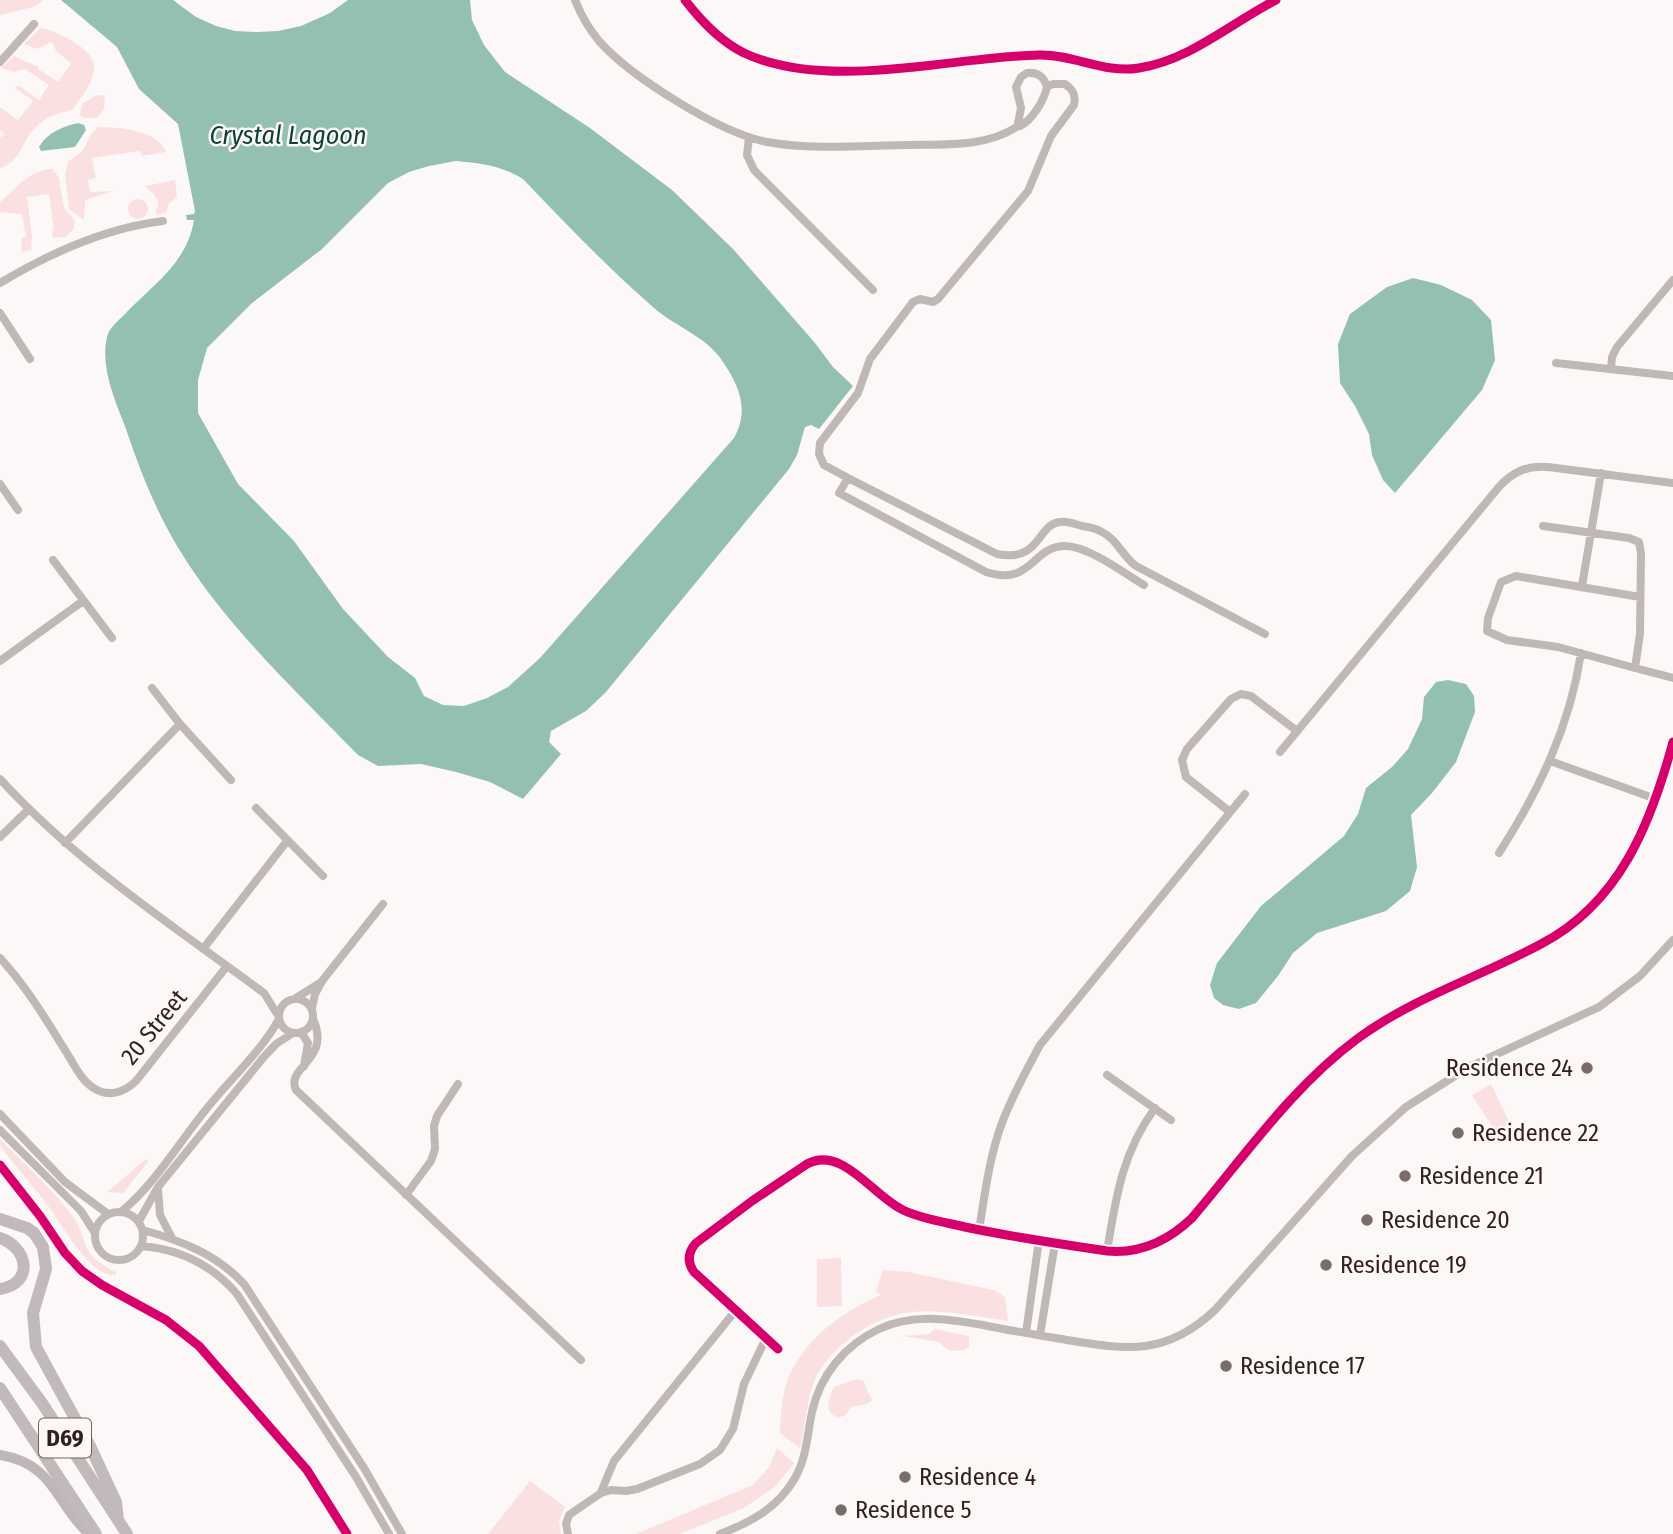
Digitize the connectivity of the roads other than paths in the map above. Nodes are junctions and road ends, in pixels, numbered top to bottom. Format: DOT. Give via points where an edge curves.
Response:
graph roads {
  1 [pos="575,0"];
  2 [pos="34,24"];
  3 [pos="0,62"];
  4 [pos="1047,87"];
  5 [pos="1018,126"];
  6 [pos="749,138"];
  7 [pos="163,221"];
  8 [pos="1673,280"];
  9 [pos="0,283"];
  10 [pos="873,290"];
  11 [pos="0,313"];
  12 [pos="30,359"];
  13 [pos="1556,363"];
  14 [pos="1611,369"];
  15 [pos="1673,376"];
  16 [pos="1601,473"];
  17 [pos="848,478"];
  18 [pos="1673,483"];
  19 [pos="0,484"];
  20 [pos="18,510"];
  21 [pos="1543,526"];
  22 [pos="1591,533"];
  23 [pos="52,560"];
  24 [pos="1144,584"];
  25 [pos="1582,586"];
  26 [pos="1640,597"];
  27 [pos="83,601"];
  28 [pos="1265,634"];
  29 [pos="112,638"];
  30 [pos="1581,653"];
  31 [pos="0,662"];
  32 [pos="1635,668"];
  33 [pos="1673,678"];
  34 [pos="152,688"];
  35 [pos="180,724"];
  36 [pos="1297,731"];
  37 [pos="1673,742"];
  38 [pos="1280,752"];
  39 [pos="1550,761"];
  40 [pos="0,779"];
  41 [pos="231,780"];
  42 [pos="1245,794"];
  43 [pos="1656,799"];
  44 [pos="256,808"];
  45 [pos="29,809"];
  46 [pos="1230,813"];
  47 [pos="0,837"];
  48 [pos="287,841"];
  49 [pos="65,843"];
  50 [pos="1499,853"];
  51 [pos="323,876"];
  52 [pos="383,904"];
  53 [pos="1673,940"];
  54 [pos="203,949"];
  55 [pos="0,958"];
  56 [pos="227,966"];
  57 [pos="323,981"];
  58 [pos="264,993"];
  59 [pos="293,999"];
  60 [pos="312,1008"];
  61 [pos="279,1018"];
  62 [pos="313,1019"];
  63 [pos="297,1032"];
  64 [pos="304,1066"];
  65 [pos="1107,1075"];
  66 [pos="458,1084"];
  67 [pos="209,1105"];
  68 [pos="1154,1108"];
  69 [pos="219,1113"];
  70 [pos="0,1114"];
  71 [pos="1171,1119"];
  72 [pos="0,1130"];
  73 [pos="158,1187"];
  74 [pos="406,1195"];
  75 [pos="122,1211"];
  76 [pos="108,1214"];
  77 [pos="0,1219"];
  78 [pos="139,1221"];
  79 [pos="143,1230"];
  80 [pos="979,1230"];
  81 [pos="95,1233"];
  82 [pos="0,1238"];
  83 [pos="172,1238"];
  84 [pos="1039,1240"];
  85 [pos="1055,1243"];
  86 [pos="141,1246"];
  87 [pos="1107,1251"];
  88 [pos="1033,1284"];
  89 [pos="1048,1286"];
  90 [pos="0,1289"];
  91 [pos="736,1310"];
  92 [pos="1026,1333"];
  93 [pos="1040,1335"];
  94 [pos="766,1338"];
  95 [pos="0,1346"];
  96 [pos="778,1349"];
  97 [pos="581,1360"];
  98 [pos="0,1388"];
  99 [pos="0,1455"];
  100 [pos="608,1478"];
  101 [pos="619,1490"];
  102 [pos="601,1493"];
  103 [pos="118,1520"];
  104 [pos="89,1534"];
  105 [pos="96,1534"];
  106 [pos="127,1534"];
  107 [pos="389,1534"];
  108 [pos="402,1534"];
  109 [pos="568,1534"];
  110 [pos="720,1534"];
  1 -- 6 [label="street" via="595,36 619,59 681,103"];
  2 -- 3 [label="street"];
  4 -- 5 [label="street" via="1029,118"];
  4 -- 5 [label="street" via="1035,73 1018,80"];
  4 -- 17 [label="street" via="1059,83 1070,87 1074,104 1051,136 1027,191 939,299 913,302 870,359 858,393 820,443 818,454 824,465"];
  5 -- 6 [label="street" via="989,139 944,144 817,146"];
  6 -- 10 [label="street" via="747,155 754,170"];
  7 -- 9 [label="street" via="91,239"];
  8 -- 14 [label="street" via="1618,347"];
  11 -- 12 [label="street"];
  13 -- 14 [label="street"];
  14 -- 15 [label="street"];
  16 -- 18 [label="street"];
  16 -- 22 [label="street"];
  16 -- 36 [label="street" via="1537,466 1506,479"];
  17 -- 24 [label="street" via="839,494 986,572 1018,573 1048,551 1067,546"];
  17 -- 28 [label="street" via="1003,555 1027,551 1057,523 1099,530 1136,566"];
  19 -- 20 [label="street"];
  21 -- 22 [label="street"];
  22 -- 25 [label="street"];
  22 -- 26 [label="street" via="1639,542"];
  23 -- 27 [label="street"];
  25 -- 26 [label="street"];
  25 -- 30 [label="street" via="1516,576 1501,582 1487,631 1507,640"];
  26 -- 32 [label="street"];
  27 -- 29 [label="street"];
  27 -- 31 [label="street"];
  30 -- 32 [label="street"];
  30 -- 39 [label="street" via="1576,686"];
  32 -- 33 [label="street"];
  34 -- 35 [label="street"];
  35 -- 41 [label="street"];
  35 -- 49 [label="street"];
  36 -- 38 [label="street"];
  36 -- 46 [label="street" via="1251,696 1241,694 1231,699 1187,749 1181,765 1186,776"];
  37 -- 43 [label="street"];
  39 -- 43 [label="street"];
  39 -- 50 [label="street"];
  40 -- 45 [label="street"];
  42 -- 46 [label="street"];
  43 -- 87 [label="street" via="1627,863 1580,919 1543,944 1410,1005 1357,1039 1309,1081 1184,1226 1147,1247"];
  44 -- 48 [label="street"];
  45 -- 47 [label="street"];
  45 -- 49 [label="street"];
  46 -- 80 [label="street" via="1040,1045 1001,1125"];
  48 -- 51 [label="street"];
  48 -- 54 [label="street"];
  49 -- 54 [label="street"];
  52 -- 57 [label="street"];
  53 -- 93 [label="street" via="1646,971 1599,1007 1469,1067 1406,1107 1352,1156 1222,1303 1186,1333 1125,1349"];
  54 -- 56 [label="street"];
  55 -- 56 [label="street, 20 Street" via="38,1006 83,1079 109,1094 124,1091 136,1081"];
  56 -- 58 [label="street"];
  57 -- 59 [label="street"];
  57 -- 60 [label="street"];
  58 -- 59 [label="street"];
  58 -- 61 [label="street"];
  59 -- 60 [label="street"];
  59 -- 61 [label="street" via="282,1005"];
  60 -- 62 [label="street"];
  61 -- 63 [label="street" via="284,1028"];
  61 -- 67 [label="street" via="263,1045"];
  62 -- 63 [label="street" via="310,1026"];
  62 -- 64 [label="street" via="318,1044"];
  63 -- 64 [label="street" via="308,1043"];
  63 -- 69 [label="street" via="269,1051"];
  64 -- 74 [label="street" via="293,1080 296,1090"];
  65 -- 68 [label="street"];
  66 -- 74 [label="street" via="437,1116 431,1161"];
  67 -- 69 [label="street"];
  67 -- 75 [label="street"];
  68 -- 71 [label="street"];
  68 -- 87 [label="street" via="1121,1175"];
  69 -- 73 [label="street"];
  70 -- 76 [label="street" via="65,1182"];
  72 -- 81 [label="street" via="81,1212"];
  73 -- 78 [label="street"];
  73 -- 83 [label="street" via="160,1215"];
  74 -- 97 [label="street"];
  75 -- 76 [label="street"];
  75 -- 78 [label="street"];
  76 -- 81 [label="street"];
  77 -- 103 [label="main road" via="27,1228 43,1247 46,1269 33,1313 36,1347 97,1460 116,1502"];
  78 -- 79 [label="street"];
  79 -- 83 [label="street"];
  79 -- 86 [label="street"];
  80 -- 84 [label="street"];
  80 -- 91 [label="street" via="911,1213 888,1201 839,1162 817,1160 752,1201 691,1249 689,1261 694,1272"];
  81 -- 86 [label="street" via="101,1252 115,1260 130,1257"];
  82 -- 90 [label="main road" via="19,1248 24,1264 15,1283"];
  83 -- 108 [label="street" via="217,1259 244,1284"];
  84 -- 85 [label="street"];
  84 -- 88 [label="street"];
  85 -- 87 [label="street"];
  85 -- 89 [label="street"];
  86 -- 107 [label="street" via="192,1258 230,1286"];
  88 -- 89 [label="street"];
  88 -- 92 [label="street"];
  89 -- 93 [label="street"];
  91 -- 94 [label="street"];
  91 -- 100 [label="street" via="614,1461"];
  92 -- 93 [label="street"];
  92 -- 110 [label="street" via="920,1318 883,1327 860,1340 832,1367 819,1389 807,1450 789,1489 757,1517"];
  94 -- 96 [label="street"];
  94 -- 101 [label="street" via="744,1384 733,1429 720,1450 700,1464 638,1489"];
  95 -- 103 [label="main road, D69"];
  98 -- 105 [label="main road, D69"];
  99 -- 104 [label="street" via="41,1472"];
  100 -- 101 [label="street"];
  100 -- 102 [label="street"];
  101 -- 102 [label="street"];
  102 -- 109 [label="street" via="569,1515"];
  103 -- 106 [label="main road, D69"];
}
